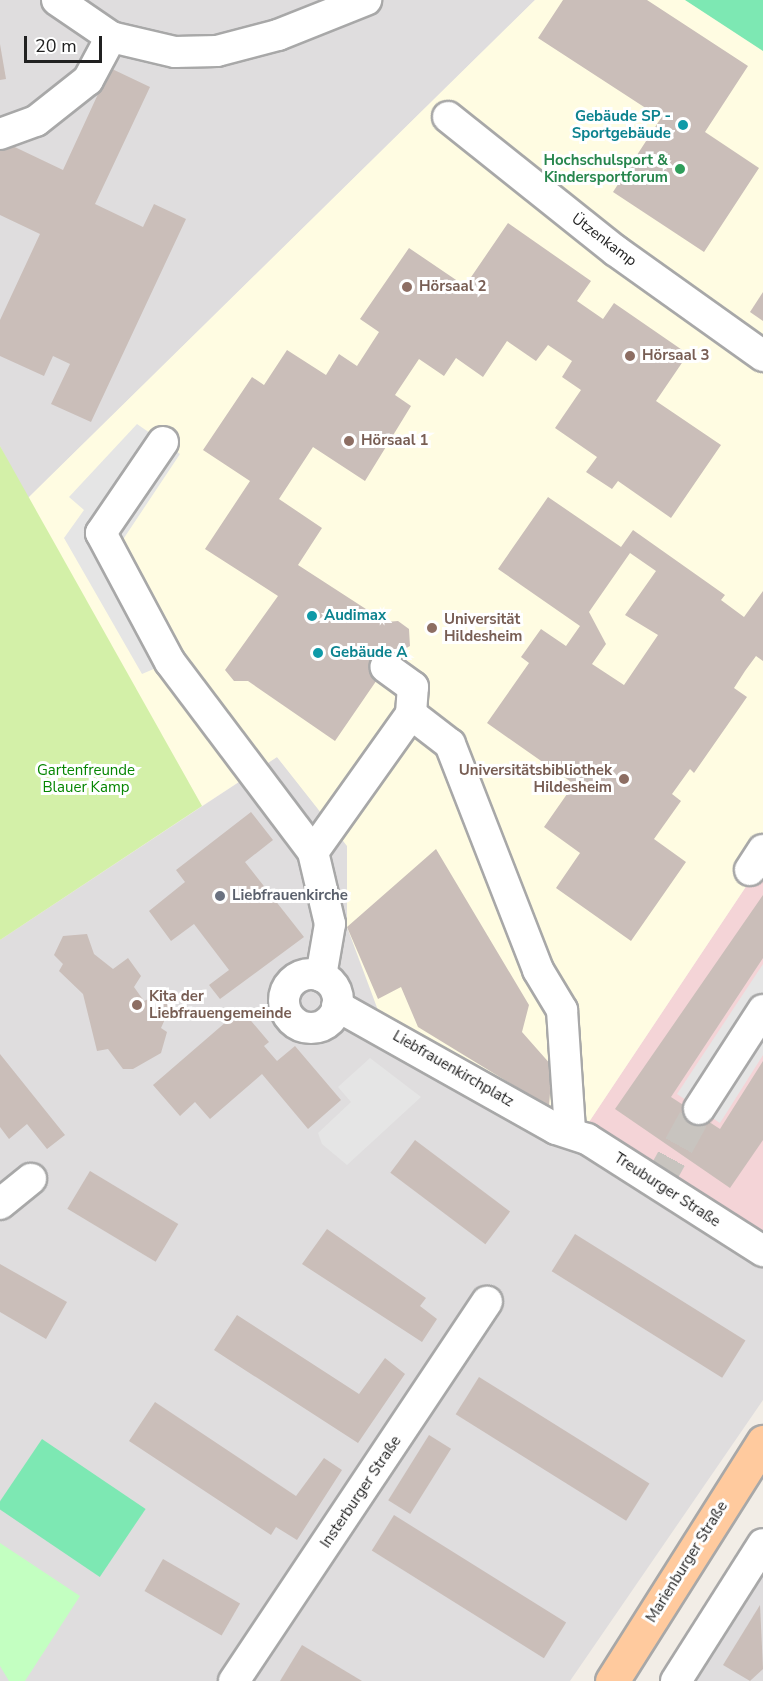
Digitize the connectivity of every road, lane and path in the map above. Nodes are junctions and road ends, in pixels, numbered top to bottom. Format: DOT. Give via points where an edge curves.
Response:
graph roads {
  1 [pos="57,0"];
  2 [pos="366,0"];
  3 [pos="111,37"];
  4 [pos="448,117"];
  5 [pos="0,134"];
  6 [pos="763,356"];
  7 [pos="164,442"];
  8 [pos="385,667"];
  9 [pos="411,714"];
  10 [pos="313,852"];
  11 [pos="321,976"];
  12 [pos="337,1006"];
  13 [pos="763,1010"];
  14 [pos="699,1109"];
  15 [pos="570,1130"];
  16 [pos="31,1179"];
  17 [pos="0,1204"];
  18 [pos="763,1251"];
  19 [pos="488,1302"];
  20 [pos="763,1442"];
  21 [pos="763,1544"];
  22 [pos="754,1580"];
  23 [pos="234,1681"];
  24 [pos="612,1681"];
  25 [pos="676,1681"];
  1 -- 3 [label="street"];
  2 -- 3 [label="street" via="278,35 217,51 175,52"];
  3 -- 5 [label="street" via="88,80 36,120"];
  4 -- 6 [label="street, Ützenkamp" via="616,250"];
  7 -- 10 [label="street" via="101,533 170,662"];
  8 -- 9 [label="street" via="413,687"];
  9 -- 10 [label="street"];
  9 -- 15 [label="street" via="450,744 538,970 562,1010"];
  10 -- 11 [label="street" via="330,924"];
  11 -- 12 [label="street" via="334,988"];
  11 -- 12 [label="street" via="294,980 284,996 287,1013 298,1025 314,1028 330,1020"];
  12 -- 15 [label="street, Liebfrauenkirchplatz" via="556,1129"];
  13 -- 14 [label="street"];
  15 -- 18 [label="street, Treuburger Straße"];
  16 -- 17 [label="street"];
  19 -- 23 [label="street, Insterburger Straße"];
  20 -- 24 [label="main road, Marienburger Straße"];
  21 -- 22 [label="street"];
  22 -- 25 [label="street"];
}
